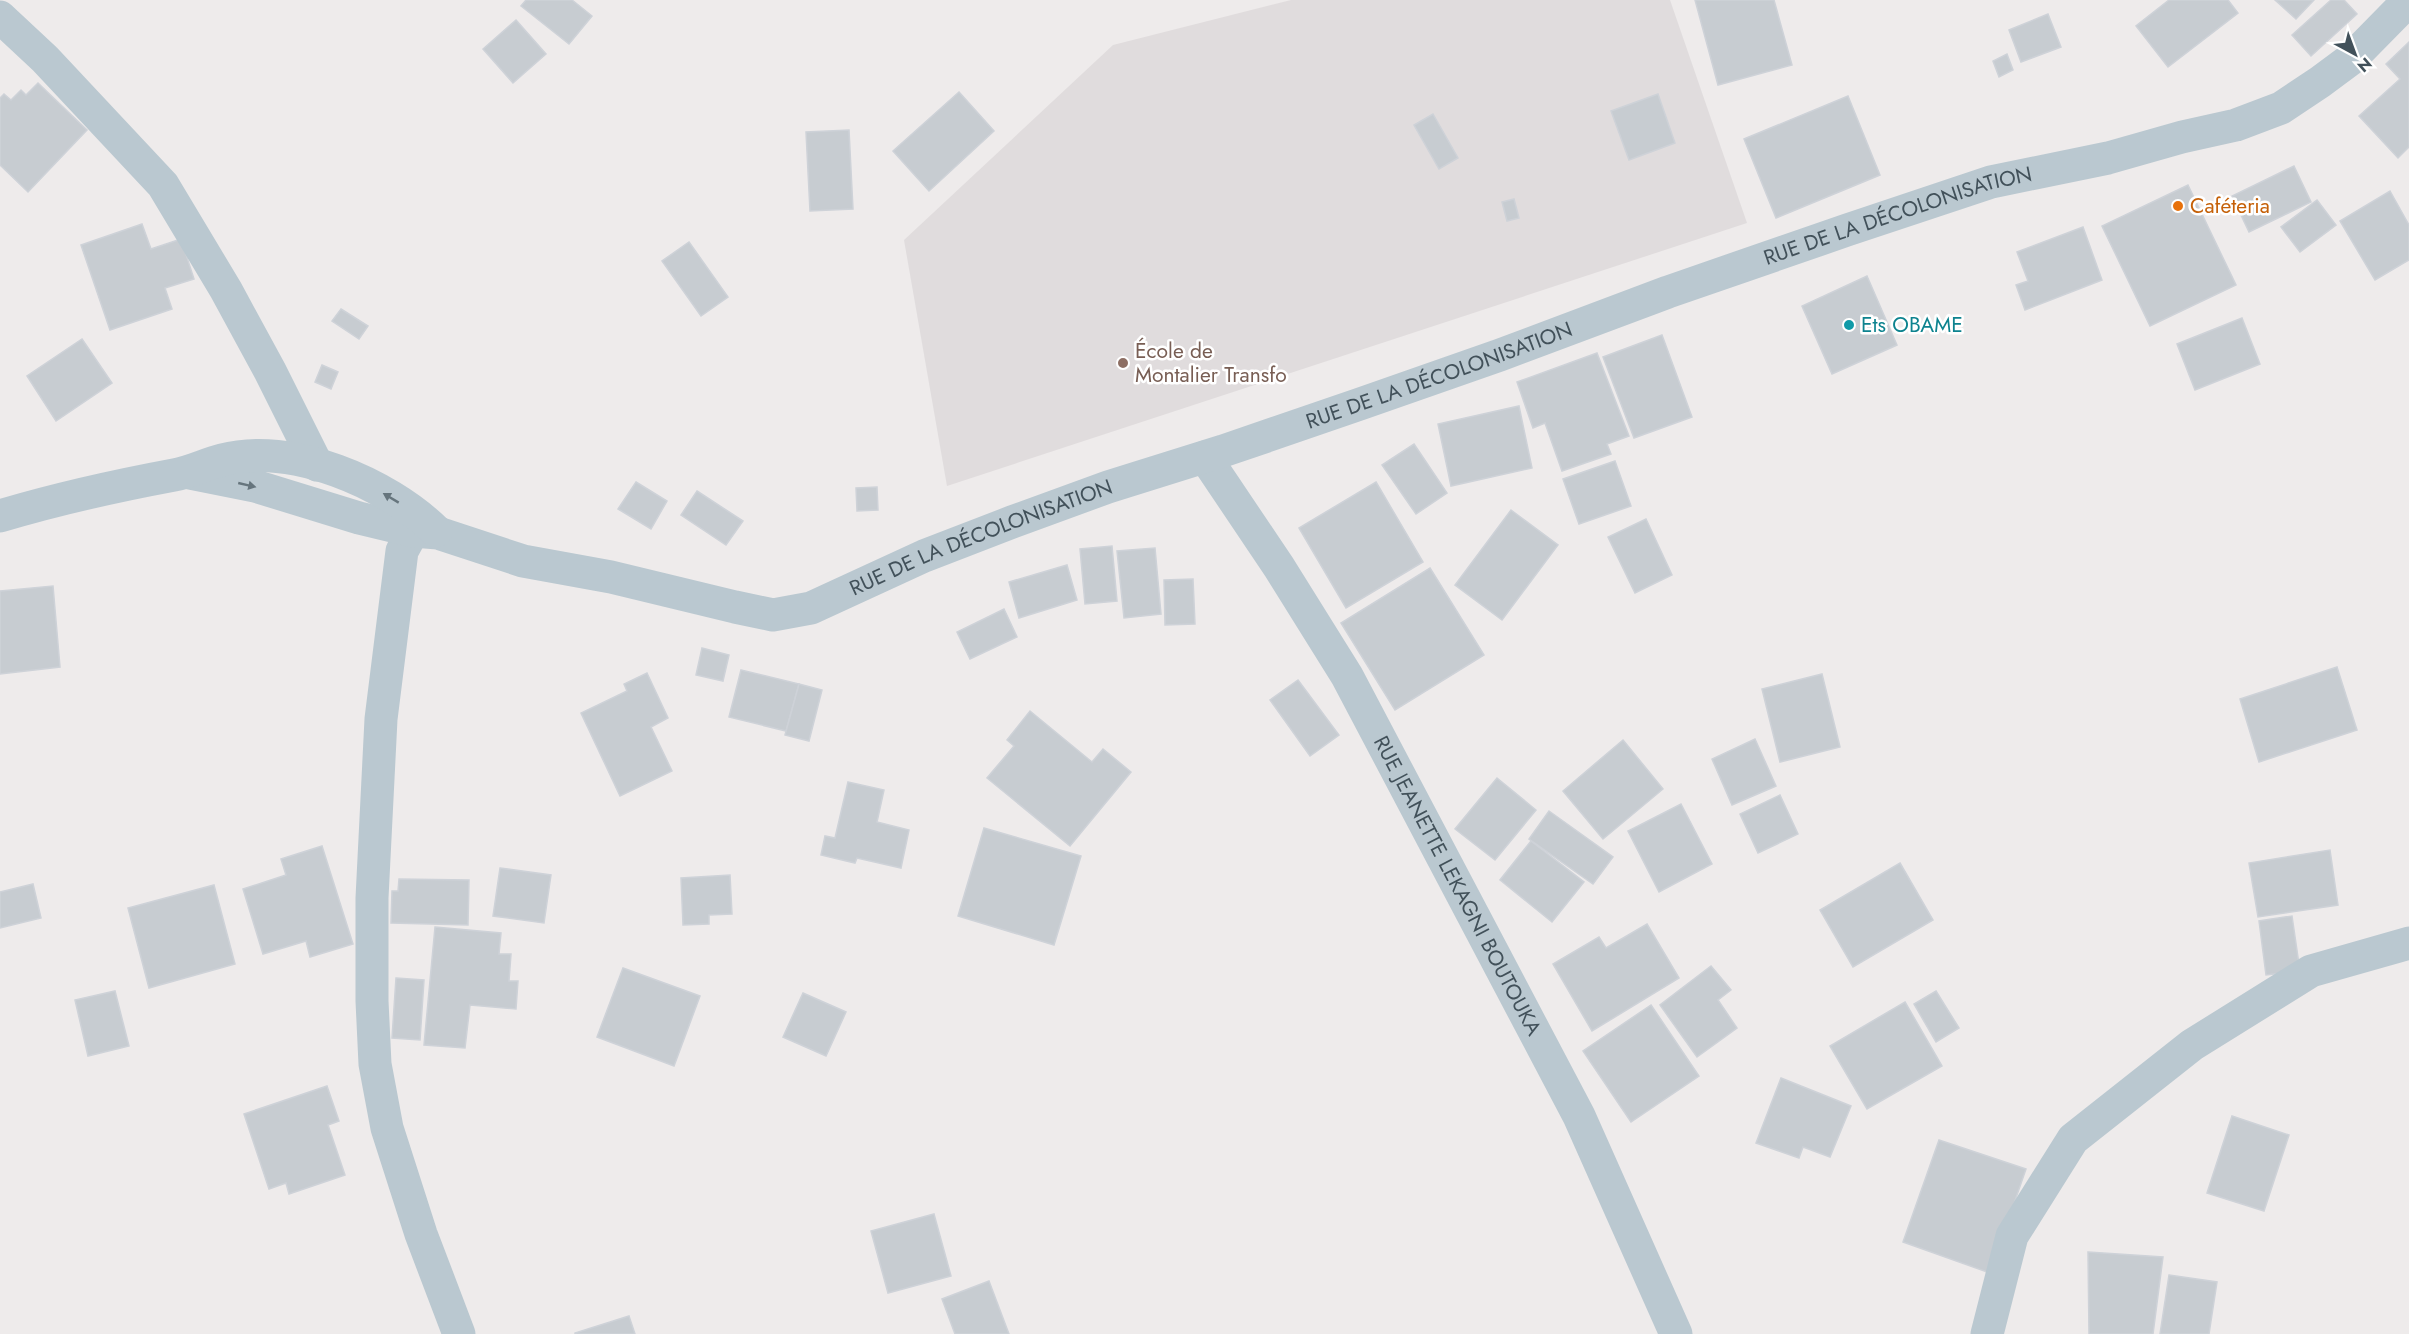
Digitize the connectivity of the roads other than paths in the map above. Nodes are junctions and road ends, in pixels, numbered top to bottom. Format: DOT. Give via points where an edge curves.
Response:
graph roads {
  1 [pos="2409,0"];
  2 [pos="0,17"];
  3 [pos="1205,457"];
  4 [pos="316,465"];
  5 [pos="190,472"];
  6 [pos="0,516"];
  7 [pos="425,532"];
  8 [pos="2409,943"];
  9 [pos="459,1334"];
  10 [pos="1676,1334"];
  11 [pos="1987,1334"];
  1 -- 3 [label="street, RUE DE LA DÉCOLONISATION" via="2351,59 2282,108 2245,122 2108,158 1991,182"];
  2 -- 4 [label="street" via="45,59 163,185 226,290"];
  3 -- 7 [label="street, RUE DE LA DÉCOLONISATION" via="1012,522 924,556 811,608 773,615 524,561"];
  3 -- 10 [label="street, RUE JEANETTE LEKAGNI BOUTOUKA" via="1279,567 1357,696 1580,1116"];
  4 -- 5 [label="street" via="257,456 223,460"];
  7 -- 4 [label="street, one-way" via="420,515 376,489"];
  5 -- 6 [label="street" via="92,491"];
  5 -- 7 [label="street, RUE DE LA DÉCOLONISATION, one-way"];
  7 -- 9 [label="street" via="402,551 381,720 372,898 372,1001 375,1064 387,1128"];
  8 -- 11 [label="street" via="2311,971 2192,1045 2073,1139 2012,1236"];
}
